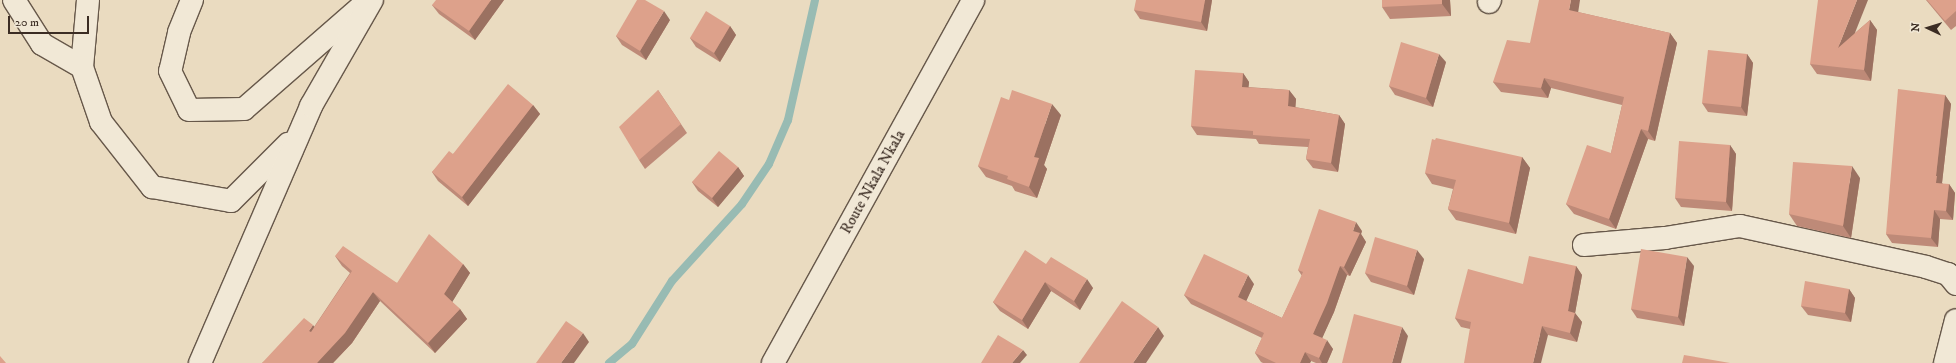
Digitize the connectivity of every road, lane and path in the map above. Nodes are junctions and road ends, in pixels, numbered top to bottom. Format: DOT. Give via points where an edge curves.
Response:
graph roads {
  1 [pos="14,0"];
  2 [pos="88,0"];
  3 [pos="192,0"];
  4 [pos="370,0"];
  5 [pos="973,0"];
  6 [pos="82,67"];
  7 [pos="298,135"];
  8 [pos="1584,245"];
  9 [pos="1956,284"];
  10 [pos="1956,320"];
  11 [pos="200,363"];
  12 [pos="773,363"];
  13 [pos="1945,363"];
  1 -- 6 [label="street" via="42,44"];
  2 -- 6 [label="street"];
  3 -- 4 [label="street" via="179,33 170,71 189,110 244,109"];
  4 -- 7 [label="street" via="310,106"];
  5 -- 12 [label="street, Route Nkala Nkala"];
  6 -- 7 [label="street" via="101,122 152,187 231,201"];
  7 -- 11 [label="street"];
  8 -- 9 [label="street" via="1665,238 1740,226 1926,267 1948,274"];
  10 -- 13 [label="street"];
}
